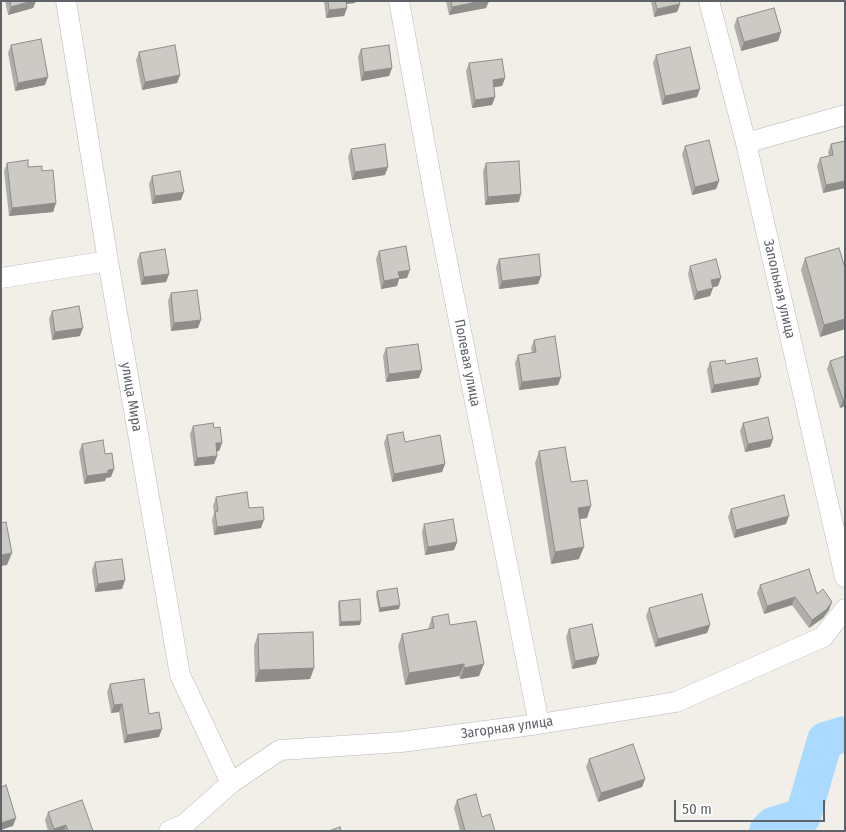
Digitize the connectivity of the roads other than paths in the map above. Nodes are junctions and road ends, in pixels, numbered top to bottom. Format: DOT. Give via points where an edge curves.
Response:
graph roads {
  1 [pos="66,1"];
  2 [pos="399,1"];
  3 [pos="709,1"];
  4 [pos="845,115"];
  5 [pos="746,143"];
  6 [pos="108,261"];
  7 [pos="1,278"];
  8 [pos="845,577"];
  9 [pos="845,609"];
  10 [pos="539,724"];
  11 [pos="231,783"];
  12 [pos="168,831"];
  1 -- 6 [label="street, улица Мира"];
  2 -- 10 [label="street, Полевая улица"];
  3 -- 5 [label="street, Запольная улица"];
  4 -- 5 [label="street"];
  5 -- 8 [label="street, Запольная улица"];
  6 -- 7 [label="street"];
  6 -- 11 [label="street, улица Мира" via="180,675"];
  9 -- 10 [label="street, Загорная улица" via="823,637 676,702"];
  10 -- 11 [label="street, Загорная улица" via="400,742 280,750"];
  11 -- 12 [label="street, Загорная улица" via="185,824"];
}
